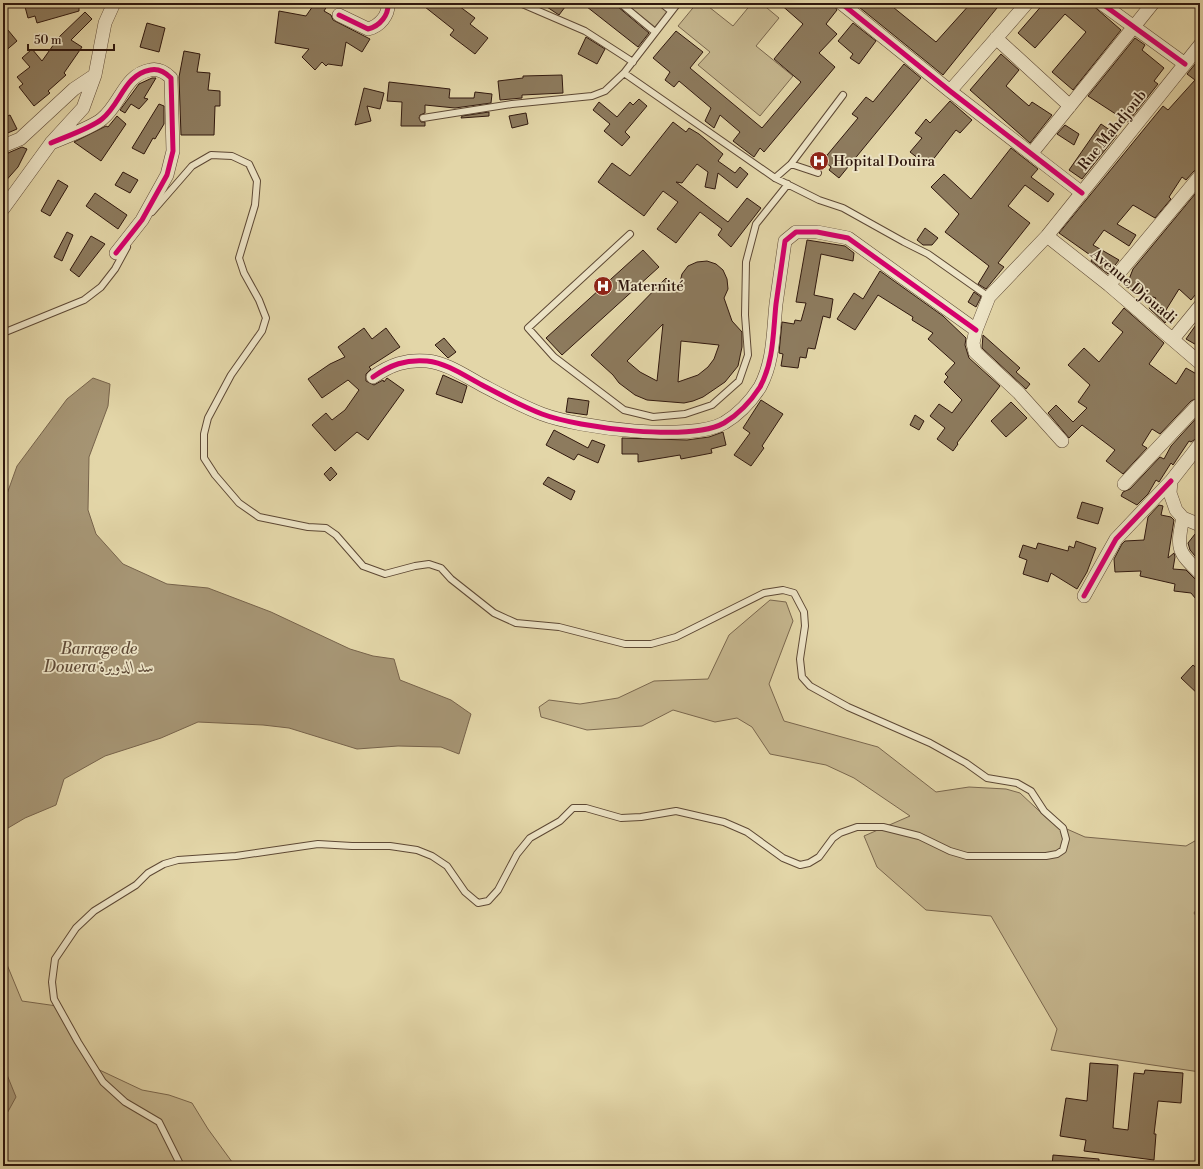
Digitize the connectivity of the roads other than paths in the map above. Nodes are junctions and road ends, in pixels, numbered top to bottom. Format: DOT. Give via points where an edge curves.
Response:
graph roads {
  1 [pos="114,3"];
  2 [pos="388,3"];
  3 [pos="520,3"];
  4 [pos="620,3"];
  5 [pos="661,3"];
  6 [pos="678,3"];
  7 [pos="841,3"];
  8 [pos="1027,3"];
  9 [pos="1101,3"];
  10 [pos="1153,3"];
  11 [pos="671,11"];
  12 [pos="339,15"];
  13 [pos="1134,26"];
  14 [pos="656,32"];
  15 [pos="996,38"];
  16 [pos="1200,44"];
  17 [pos="633,62"];
  18 [pos="1185,64"];
  19 [pos="624,74"];
  20 [pos="95,75"];
  21 [pos="950,91"];
  22 [pos="843,95"];
  23 [pos="1070,106"];
  24 [pos="423,118"];
  25 [pos="51,143"];
  26 [pos="3,146"];
  27 [pos="1031,154"];
  28 [pos="791,164"];
  29 [pos="818,174"];
  30 [pos="1200,176"];
  31 [pos="775,178"];
  32 [pos="788,184"];
  33 [pos="1082,193"];
  34 [pos="3,209"];
  35 [pos="630,234"];
  36 [pos="1047,236"];
  37 [pos="116,253"];
  38 [pos="1109,285"];
  39 [pos="989,297"];
  40 [pos="1200,306"];
  41 [pos="976,330"];
  42 [pos="3,333"];
  43 [pos="1173,340"];
  44 [pos="1200,363"];
  45 [pos="373,377"];
  46 [pos="1200,405"];
  47 [pos="1062,441"];
  48 [pos="1200,444"];
  49 [pos="1171,481"];
  50 [pos="1124,484"];
  51 [pos="1183,518"];
  52 [pos="1200,525"];
  53 [pos="1200,573"];
  54 [pos="1084,596"];
  55 [pos="181,1166"];
  1 -- 20 [label="street" via="105,23"];
  2 -- 12 [label="street" via="389,9 381,23 368,29"];
  3 -- 17 [label="lane" via="585,31"];
  4 -- 14 [label="lane"];
  5 -- 11 [label="lane"];
  6 -- 11 [label="lane"];
  7 -- 21 [label="street"];
  8 -- 15 [label="street"];
  9 -- 13 [label="street"];
  10 -- 13 [label="street"];
  11 -- 14 [label="lane"];
  13 -- 18 [label="street"];
  13 -- 23 [label="street"];
  14 -- 17 [label="lane"];
  15 -- 21 [label="street"];
  15 -- 23 [label="street"];
  16 -- 18 [label="street, Rue Mahdjoub"];
  17 -- 19 [label="lane"];
  18 -- 33 [label="street, Rue Mahdjoub"];
  19 -- 24 [label="lane" via="605,90 592,96 512,104"];
  19 -- 31 [label="lane"];
  20 -- 25 [label="street" via="83,108"];
  20 -- 26 [label="street" via="74,89 20,139"];
  21 -- 27 [label="street"];
  22 -- 28 [label="lane"];
  23 -- 27 [label="street"];
  25 -- 34 [label="street"];
  25 -- 37 [label="street" via="101,120 112,110 130,80 141,72 155,69 166,72 171,78 174,151 167,175 142,220"];
  27 -- 33 [label="street"];
  28 -- 29 [label="lane"];
  28 -- 31 [label="lane"];
  30 -- 38 [label="street"];
  31 -- 32 [label="lane"];
  32 -- 35 [label="lane" via="756,224 746,262 745,315 748,355 739,382 712,405 685,414 653,417 624,410 554,357 528,328"];
  32 -- 39 [label="lane" via="819,200 843,208 928,254"];
  33 -- 36 [label="street, Rue Mahdjoub"];
  36 -- 38 [label="street, Avenue Djouadi"];
  36 -- 39 [label="street, Rue Mahdjoub"];
  38 -- 43 [label="street, Avenue Djouadi"];
  39 -- 41 [label="street, Rue Mahdjoub"];
  40 -- 43 [label="street"];
  41 -- 45 [label="street" via="848,238 816,232 796,232 785,241 774,341 768,367 760,386 745,407 723,423 694,431 658,431 572,422 543,414 448,367 427,361 409,361 388,366"];
  41 -- 47 [label="street, Rue Mahdjoub" via="973,343 975,352 1019,393"];
  42 -- 55 [label="lane" via="84,300 102,287 133,236 192,166 211,155 232,156 249,164 257,181 255,205 239,258 266,318 262,331 231,375 208,418 204,434 204,458 239,503 259,517 326,528 336,535 363,566 385,574 429,564 441,568 494,613 516,623 559,627 625,644 651,644 676,637 764,593 783,590 794,593 804,612 805,626 800,659 802,677 810,686 848,707 930,743 987,778 1017,783 1031,791 1044,810 1063,828 1066,839 1063,850 1046,856 968,856 950,851 919,836 883,827 857,827 833,838 819,858 800,865 783,858 746,832 724,822 676,811 641,818 621,818 586,808 573,808 560,821 530,838 517,854 498,890 488,901 478,903 465,892 447,866 432,856 417,850 390,846 318,844 236,856 178,860 164,864 94,911 76,928 55,959 52,982 54,999 103,1082 125,1102 159,1122"];
  43 -- 44 [label="street, Avenue Djouadi"];
  46 -- 50 [label="street"];
  48 -- 49 [label="street"];
  49 -- 51 [label="street" via="1172,503"];
  49 -- 54 [label="street" via="1116,539"];
  51 -- 52 [label="street"];
  51 -- 53 [label="street" via="1180,538 1182,556"];
}
